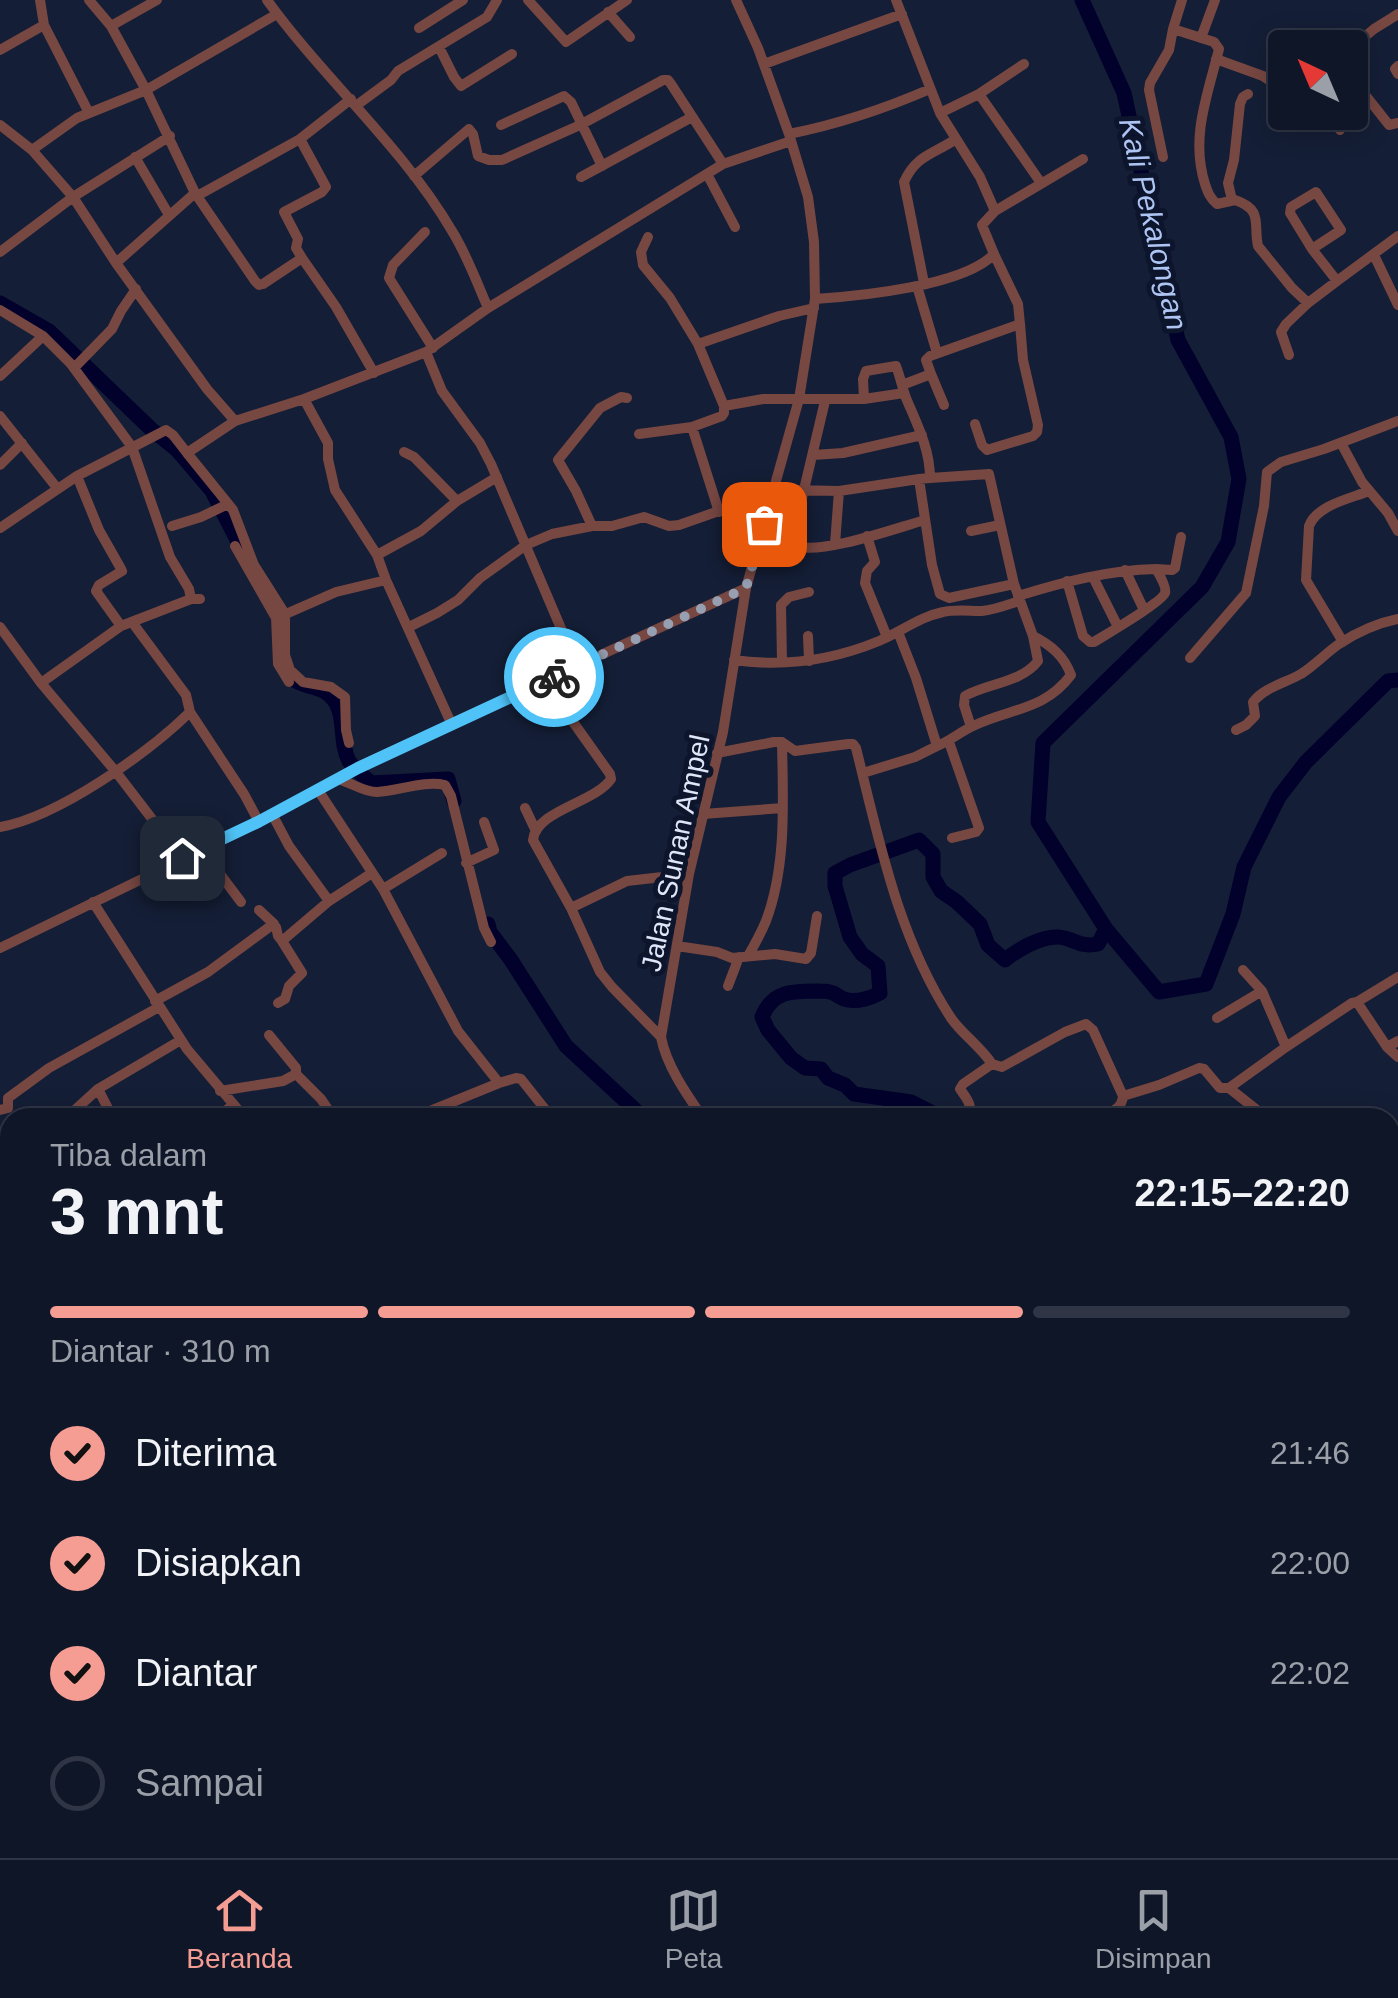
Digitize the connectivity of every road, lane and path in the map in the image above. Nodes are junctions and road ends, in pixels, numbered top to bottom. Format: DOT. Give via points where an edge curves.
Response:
graph roads {
  1 [pos="40,0"];
  2 [pos="89,0"];
  3 [pos="157,0"];
  4 [pos="267,0"];
  5 [pos="463,0"];
  6 [pos="497,0"];
  7 [pos="528,0"];
  8 [pos="626,0"];
  9 [pos="736,0"];
  10 [pos="896,0"];
  11 [pos="1182,0"];
  12 [pos="1216,0"];
  13 [pos="608,12"];
  14 [pos="277,14"];
  15 [pos="902,14"];
  16 [pos="1398,14"];
  17 [pos="44,25"];
  18 [pos="111,26"];
  19 [pos="418,28"];
  20 [pos="1174,29"];
  21 [pos="1368,34"];
  22 [pos="630,36"];
  23 [pos="1201,38"];
  24 [pos="438,48"];
  25 [pos="0,50"];
  26 [pos="512,54"];
  27 [pos="1216,60"];
  28 [pos="764,64"];
  29 [pos="1024,64"];
  30 [pos="1398,66"];
  31 [pos="1398,74"];
  32 [pos="1268,81"];
  33 [pos="930,89"];
  34 [pos="146,90"];
  35 [pos="979,94"];
  36 [pos="1248,94"];
  37 [pos="1368,98"];
  38 [pos="354,102"];
  39 [pos="90,112"];
  40 [pos="940,113"];
  41 [pos="692,117"];
  42 [pos="1398,123"];
  43 [pos="580,124"];
  44 [pos="0,125"];
  45 [pos="501,125"];
  46 [pos="170,136"];
  47 [pos="790,138"];
  48 [pos="956,138"];
  49 [pos="300,139"];
  50 [pos="32,150"];
  51 [pos="1163,157"];
  52 [pos="135,158"];
  53 [pos="1083,159"];
  54 [pos="724,164"];
  55 [pos="602,166"];
  56 [pos="708,174"];
  57 [pos="414,176"];
  58 [pos="581,177"];
  59 [pos="1042,183"];
  60 [pos="196,194"];
  61 [pos="73,197"];
  62 [pos="1232,200"];
  63 [pos="996,212"];
  64 [pos="169,215"];
  65 [pos="735,227"];
  66 [pos="425,232"];
  67 [pos="1398,236"];
  68 [pos="648,237"];
  69 [pos="1312,249"];
  70 [pos="0,252"];
  71 [pos="994,254"];
  72 [pos="1374,255"];
  73 [pos="302,258"];
  74 [pos="116,262"];
  75 [pos="1336,281"];
  76 [pos="920,285"];
  77 [pos="136,289"];
  78 [pos="1308,303"];
  79 [pos="815,304"];
  80 [pos="1398,304"];
  81 [pos="488,308"];
  82 [pos="0,310"];
  83 [pos="1020,324"];
  84 [pos="43,336"];
  85 [pos="698,344"];
  86 [pos="429,350"];
  87 [pos="936,353"];
  88 [pos="1289,355"];
  89 [pos="78,364"];
  90 [pos="374,373"];
  91 [pos="930,374"];
  92 [pos="0,376"];
  93 [pos="903,389"];
  94 [pos="627,398"];
  95 [pos="304,399"];
  96 [pos="864,399"];
  97 [pos="812,400"];
  98 [pos="944,405"];
  99 [pos="724,406"];
  100 [pos="0,416"];
  101 [pos="235,421"];
  102 [pos="1398,421"];
  103 [pos="975,424"];
  104 [pos="692,427"];
  105 [pos="639,434"];
  106 [pos="922,435"];
  107 [pos="22,443"];
  108 [pos="1341,443"];
  109 [pos="132,447"];
  110 [pos="187,452"];
  111 [pos="404,452"];
  112 [pos="813,455"];
  113 [pos="0,465"];
  114 [pos="77,476"];
  115 [pos="497,478"];
  116 [pos="925,479"];
  117 [pos="57,488"];
  118 [pos="774,489"];
  119 [pos="796,490"];
  120 [pos="839,492"];
  121 [pos="1368,492"];
  122 [pos="457,501"];
  123 [pos="227,505"];
  124 [pos="719,512"];
  125 [pos="925,520"];
  126 [pos="1000,525"];
  127 [pos="172,526"];
  128 [pos="592,526"];
  129 [pos="0,528"];
  130 [pos="970,531"];
  131 [pos="1398,531"];
  132 [pos="867,536"];
  133 [pos="1181,538"];
  134 [pos="835,544"];
  135 [pos="526,545"];
  136 [pos="235,546"];
  137 [pos="378,555"];
  138 [pos="1156,569"];
  139 [pos="1125,570"];
  140 [pos="1093,576"];
  141 [pos="386,580"];
  142 [pos="1067,581"];
  143 [pos="746,588"];
  144 [pos="809,592"];
  145 [pos="1017,594"];
  146 [pos="1144,610"];
  147 [pos="280,616"];
  148 [pos="1398,619"];
  149 [pos="126,624"];
  150 [pos="0,627"];
  151 [pos="409,627"];
  152 [pos="1118,627"];
  153 [pos="892,634"];
  154 [pos="808,636"];
  155 [pos="1033,636"];
  156 [pos="1343,642"];
  157 [pos="1190,658"];
  158 [pos="734,660"];
  159 [pos="809,661"];
  160 [pos="782,662"];
  161 [pos="282,663"];
  162 [pos="577,666"];
  163 [pos="550,679"];
  164 [pos="288,682"];
  165 [pos="40,683"];
  166 [pos="190,712"];
  167 [pos="452,725"];
  168 [pos="972,727"];
  169 [pos="1236,730"];
  170 [pos="782,742"];
  171 [pos="350,743"];
  172 [pos="943,744"];
  173 [pos="717,752"];
  174 [pos="116,772"];
  175 [pos="862,773"];
  176 [pos="342,776"];
  177 [pos="318,790"];
  178 [pos="525,808"];
  179 [pos="782,808"];
  180 [pos="272,814"];
  181 [pos="703,814"];
  182 [pos="258,822"];
  183 [pos="484,822"];
  184 [pos="0,827"];
  185 [pos="535,828"];
  186 [pos="952,838"];
  187 [pos="202,850"];
  188 [pos="442,853"];
  189 [pos="182,858"];
  190 [pos="467,862"];
  191 [pos="372,873"];
  192 [pos="689,874"];
  193 [pos="383,889"];
  194 [pos="329,901"];
  195 [pos="94,902"];
  196 [pos="241,902"];
  197 [pos="571,908"];
  198 [pos="259,910"];
  199 [pos="818,916"];
  200 [pos="274,924"];
  201 [pos="282,941"];
  202 [pos="492,942"];
  203 [pos="677,946"];
  204 [pos="0,948"];
  205 [pos="744,956"];
  206 [pos="1243,970"];
  207 [pos="1398,977"];
  208 [pos="728,986"];
  209 [pos="1262,991"];
  210 [pos="1357,1002"];
  211 [pos="278,1003"];
  212 [pos="157,1004"];
  213 [pos="1217,1018"];
  214 [pos="270,1035"];
  215 [pos="661,1038"];
  216 [pos="180,1040"];
  217 [pos="1393,1044"];
  218 [pos="1286,1047"];
  219 [pos="1398,1057"];
  220 [pos="992,1064"];
  221 [pos="296,1074"];
  222 [pos="499,1083"];
  223 [pos="1229,1088"];
  224 [pos="98,1090"];
  225 [pos="220,1091"];
  226 [pos="1123,1096"];
  227 [pos="233,1105"];
  228 [pos="4,1108"];
  229 [pos="77,1108"];
  230 [pos="108,1108"];
  231 [pos="229,1108"];
  232 [pos="236,1108"];
  233 [pos="328,1108"];
  234 [pos="438,1108"];
  235 [pos="544,1108"];
  236 [pos="696,1108"];
  237 [pos="970,1108"];
  238 [pos="1118,1108"];
  239 [pos="1255,1108"];
  1 -- 17 [label="street"];
  2 -- 18 [label="street"];
  3 -- 18 [label="street"];
  4 -- 14 [label="street"];
  5 -- 19 [label="street"];
  6 -- 24 [label="street" via="487,17"];
  7 -- 13 [label="street" via="566,42"];
  8 -- 13 [label="street"];
  9 -- 28 [label="street"];
  10 -- 15 [label="street"];
  11 -- 20 [label="street"];
  12 -- 23 [label="street"];
  13 -- 22 [label="street"];
  14 -- 34 [label="street"];
  14 -- 38 [label="street"];
  15 -- 28 [label="street"];
  15 -- 33 [label="street"];
  16 -- 21 [label="street"];
  17 -- 25 [label="street"];
  17 -- 39 [label="street"];
  18 -- 34 [label="street"];
  20 -- 23 [label="street"];
  20 -- 51 [label="street" via="1149,90"];
  23 -- 27 [label="street" via="1216,44"];
  24 -- 26 [label="street" via="461,86"];
  24 -- 38 [label="street"];
  27 -- 32 [label="street"];
  27 -- 62 [label="street" via="1199,160 1210,198 1217,204"];
  28 -- 47 [label="street"];
  29 -- 35 [label="street"];
  30 -- 31 [label="street"];
  33 -- 40 [label="street"];
  33 -- 47 [label="street"];
  34 -- 39 [label="street"];
  34 -- 46 [label="street"];
  35 -- 40 [label="street"];
  35 -- 59 [label="street"];
  36 -- 62 [label="street" via="1241,100 1229,177"];
  37 -- 42 [label="street" via="1389,125"];
  38 -- 49 [label="street"];
  38 -- 57 [label="street"];
  39 -- 50 [label="street"];
  40 -- 48 [label="street"];
  41 -- 43 [label="street" via="663,80"];
  41 -- 54 [label="street"];
  41 -- 55 [label="street"];
  43 -- 45 [label="street" via="564,96"];
  43 -- 55 [label="street"];
  43 -- 57 [label="street" via="495,161 478,156 468,129"];
  44 -- 50 [label="street"];
  46 -- 52 [label="street"];
  46 -- 60 [label="street"];
  47 -- 54 [label="street"];
  47 -- 79 [label="street" via="808,197"];
  48 -- 63 [label="street"];
  48 -- 76 [label="street" via="920,158 904,182"];
  49 -- 60 [label="street"];
  49 -- 73 [label="street" via="326,187 284,212"];
  50 -- 61 [label="street"];
  52 -- 61 [label="street"];
  52 -- 64 [label="street"];
  53 -- 59 [label="street"];
  54 -- 56 [label="street"];
  55 -- 58 [label="street"];
  56 -- 65 [label="street"];
  56 -- 81 [label="street"];
  57 -- 81 [label="street" via="454,233"];
  59 -- 63 [label="street"];
  60 -- 64 [label="street"];
  60 -- 73 [label="street" via="258,284"];
  61 -- 70 [label="street"];
  61 -- 74 [label="street"];
  62 -- 78 [label="street" via="1254,213 1258,246"];
  63 -- 71 [label="street" via="982,225"];
  64 -- 74 [label="street"];
  66 -- 86 [label="street" via="390,278"];
  67 -- 72 [label="street"];
  68 -- 85 [label="street" via="643,265"];
  69 -- 69 [label="street" via="1289,210 1316,192 1341,230"];
  69 -- 75 [label="street"];
  71 -- 76 [label="street"];
  71 -- 83 [label="street" via="1018,304"];
  72 -- 75 [label="street"];
  72 -- 80 [label="street"];
  73 -- 90 [label="street"];
  74 -- 77 [label="street"];
  75 -- 78 [label="street"];
  76 -- 79 [label="street"];
  76 -- 87 [label="street"];
  77 -- 89 [label="street" via="112,329"];
  77 -- 101 [label="street"];
  78 -- 88 [label="street" via="1281,332"];
  79 -- 85 [label="street"];
  79 -- 97 [label="street"];
  81 -- 86 [label="street"];
  82 -- 84 [label="street"];
  83 -- 87 [label="street"];
  83 -- 103 [label="street" via="1038,432 987,450"];
  84 -- 89 [label="street"];
  84 -- 92 [label="street"];
  85 -- 99 [label="street"];
  86 -- 90 [label="street"];
  86 -- 115 [label="street" via="442,391"];
  87 -- 91 [label="street" via="927,358"];
  89 -- 109 [label="street"];
  90 -- 95 [label="street"];
  91 -- 93 [label="street"];
  91 -- 98 [label="street"];
  93 -- 96 [label="street"];
  93 -- 96 [label="street" via="894,365 870,369 863,378"];
  93 -- 106 [label="street"];
  94 -- 128 [label="street" via="603,406 558,460"];
  95 -- 101 [label="street"];
  95 -- 137 [label="street" via="328,442 334,490"];
  96 -- 97 [label="street"];
  97 -- 99 [label="street"];
  97 -- 112 [label="street"];
  97 -- 118 [label="street, Jalan Sunan Ampel"];
  99 -- 104 [label="street" via="720,418"];
  100 -- 107 [label="street"];
  101 -- 110 [label="street"];
  102 -- 108 [label="street"];
  104 -- 105 [label="street"];
  104 -- 124 [label="street"];
  106 -- 112 [label="street"];
  106 -- 116 [label="street"];
  107 -- 113 [label="street"];
  107 -- 117 [label="street"];
  108 -- 121 [label="street"];
  108 -- 157 [label="street" via="1267,472 1246,593"];
  109 -- 110 [label="street" via="161,433 173,435"];
  109 -- 114 [label="street"];
  109 -- 149 [label="street" via="170,557 196,599"];
  110 -- 123 [label="street"];
  111 -- 122 [label="street"];
  112 -- 119 [label="street"];
  114 -- 117 [label="street"];
  114 -- 149 [label="street" via="122,571 96,590"];
  115 -- 122 [label="street"];
  115 -- 135 [label="street"];
  116 -- 120 [label="street"];
  116 -- 125 [label="street"];
  116 -- 126 [label="street" via="990,474"];
  117 -- 129 [label="street"];
  118 -- 119 [label="street"];
  118 -- 124 [label="street"];
  118 -- 143 [label="street, Jalan Sunan Ampel"];
  119 -- 120 [label="street"];
  119 -- 134 [label="street" via="796,546"];
  120 -- 134 [label="street"];
  121 -- 131 [label="street"];
  121 -- 156 [label="street" via="1319,512 1309,526 1306,580"];
  122 -- 137 [label="street"];
  123 -- 127 [label="street"];
  123 -- 147 [label="street"];
  124 -- 128 [label="street" via="679,525 644,517"];
  125 -- 132 [label="street"];
  125 -- 145 [label="street" via="942,596"];
  126 -- 130 [label="street"];
  126 -- 145 [label="street"];
  128 -- 135 [label="street"];
  132 -- 134 [label="street"];
  132 -- 153 [label="street" via="874,562 865,582"];
  133 -- 138 [label="street" via="1174,570"];
  135 -- 151 [label="street" via="458,600"];
  135 -- 162 [label="street"];
  136 -- 147 [label="street"];
  137 -- 141 [label="street"];
  138 -- 139 [label="street"];
  138 -- 146 [label="street" via="1165,592"];
  139 -- 140 [label="street"];
  139 -- 146 [label="street"];
  140 -- 142 [label="street"];
  140 -- 152 [label="street"];
  141 -- 147 [label="street"];
  141 -- 151 [label="street"];
  142 -- 145 [label="street"];
  142 -- 152 [label="street" via="1086,640"];
  143 -- 158 [label="street, Jalan Sunan Ampel"];
  143 -- 162 [label="street"];
  144 -- 160 [label="street" via="781,605"];
  145 -- 153 [label="street" via="989,610 945,612"];
  145 -- 155 [label="street"];
  146 -- 152 [label="street"];
  147 -- 161 [label="street"];
  148 -- 156 [label="street"];
  149 -- 165 [label="street"];
  149 -- 166 [label="street" via="186,695"];
  150 -- 165 [label="street"];
  151 -- 167 [label="street"];
  153 -- 159 [label="street"];
  153 -- 172 [label="street"];
  154 -- 159 [label="street"];
  155 -- 168 [label="street" via="1034,668 965,696"];
  155 -- 168 [label="street" via="1051,644 1072,675 1044,701"];
  156 -- 169 [label="street" via="1258,695 1255,716"];
  158 -- 160 [label="street"];
  158 -- 173 [label="street, Jalan Sunan Ampel"];
  159 -- 160 [label="street"];
  161 -- 164 [label="street"];
  161 -- 171 [label="street" via="298,680 331,686 345,697"];
  162 -- 163 [label="street"];
  163 -- 167 [label="street"];
  163 -- 185 [label="street" via="611,779"];
  165 -- 174 [label="street"];
  166 -- 174 [label="street"];
  166 -- 182 [label="street"];
  167 -- 176 [label="street"];
  168 -- 172 [label="street"];
  170 -- 173 [label="street"];
  170 -- 175 [label="street" via="795,751 853,744"];
  170 -- 179 [label="street"];
  172 -- 175 [label="street"];
  172 -- 186 [label="street" via="979,828"];
  173 -- 181 [label="street, Jalan Sunan Ampel"];
  174 -- 184 [label="street" via="56,807"];
  174 -- 189 [label="street"];
  175 -- 220 [label="street" via="916,954 953,1020"];
  176 -- 177 [label="street"];
  176 -- 190 [label="street" via="376,792 445,786"];
  177 -- 180 [label="street"];
  177 -- 191 [label="street"];
  178 -- 185 [label="street"];
  179 -- 181 [label="street"];
  179 -- 205 [label="street" via="768,916"];
  180 -- 182 [label="street"];
  180 -- 194 [label="street"];
  181 -- 192 [label="street, Jalan Sunan Ampel"];
  182 -- 187 [label="street"];
  183 -- 190 [label="street" via="494,850"];
  185 -- 197 [label="street" via="534,845"];
  187 -- 189 [label="street"];
  187 -- 196 [label="street"];
  188 -- 193 [label="street"];
  189 -- 195 [label="street"];
  190 -- 202 [label="street"];
  191 -- 193 [label="street"];
  191 -- 194 [label="street"];
  192 -- 197 [label="street" via="627,880"];
  192 -- 203 [label="street, Jalan Sunan Ampel"];
  193 -- 222 [label="street" via="458,1031"];
  194 -- 201 [label="street"];
  195 -- 204 [label="street"];
  195 -- 212 [label="street"];
  197 -- 215 [label="street" via="600,972"];
  198 -- 200 [label="street"];
  199 -- 205 [label="street" via="806,959"];
  200 -- 201 [label="street"];
  200 -- 212 [label="street"];
  201 -- 211 [label="street" via="302,973"];
  203 -- 205 [label="street"];
  203 -- 215 [label="street, Jalan Sunan Ampel"];
  205 -- 208 [label="street"];
  206 -- 209 [label="street"];
  207 -- 210 [label="street"];
  209 -- 213 [label="street"];
  209 -- 218 [label="street"];
  210 -- 217 [label="street"];
  210 -- 218 [label="street"];
  212 -- 216 [label="street"];
  212 -- 228 [label="street" via="49,1068 8,1098"];
  214 -- 221 [label="street"];
  215 -- 236 [label="street"];
  216 -- 224 [label="street"];
  216 -- 225 [label="street"];
  217 -- 219 [label="street"];
  218 -- 223 [label="street"];
  220 -- 226 [label="street" via="1002,1067 1086,1024"];
  220 -- 237 [label="street" via="961,1086"];
  221 -- 225 [label="street"];
  221 -- 233 [label="street"];
  222 -- 234 [label="street"];
  222 -- 235 [label="street" via="521,1079"];
  223 -- 226 [label="street" via="1199,1068"];
  223 -- 239 [label="street"];
  224 -- 229 [label="street"];
  224 -- 230 [label="street"];
  225 -- 227 [label="street"];
  226 -- 238 [label="street"];
  227 -- 231 [label="street"];
  227 -- 232 [label="street"];
}
